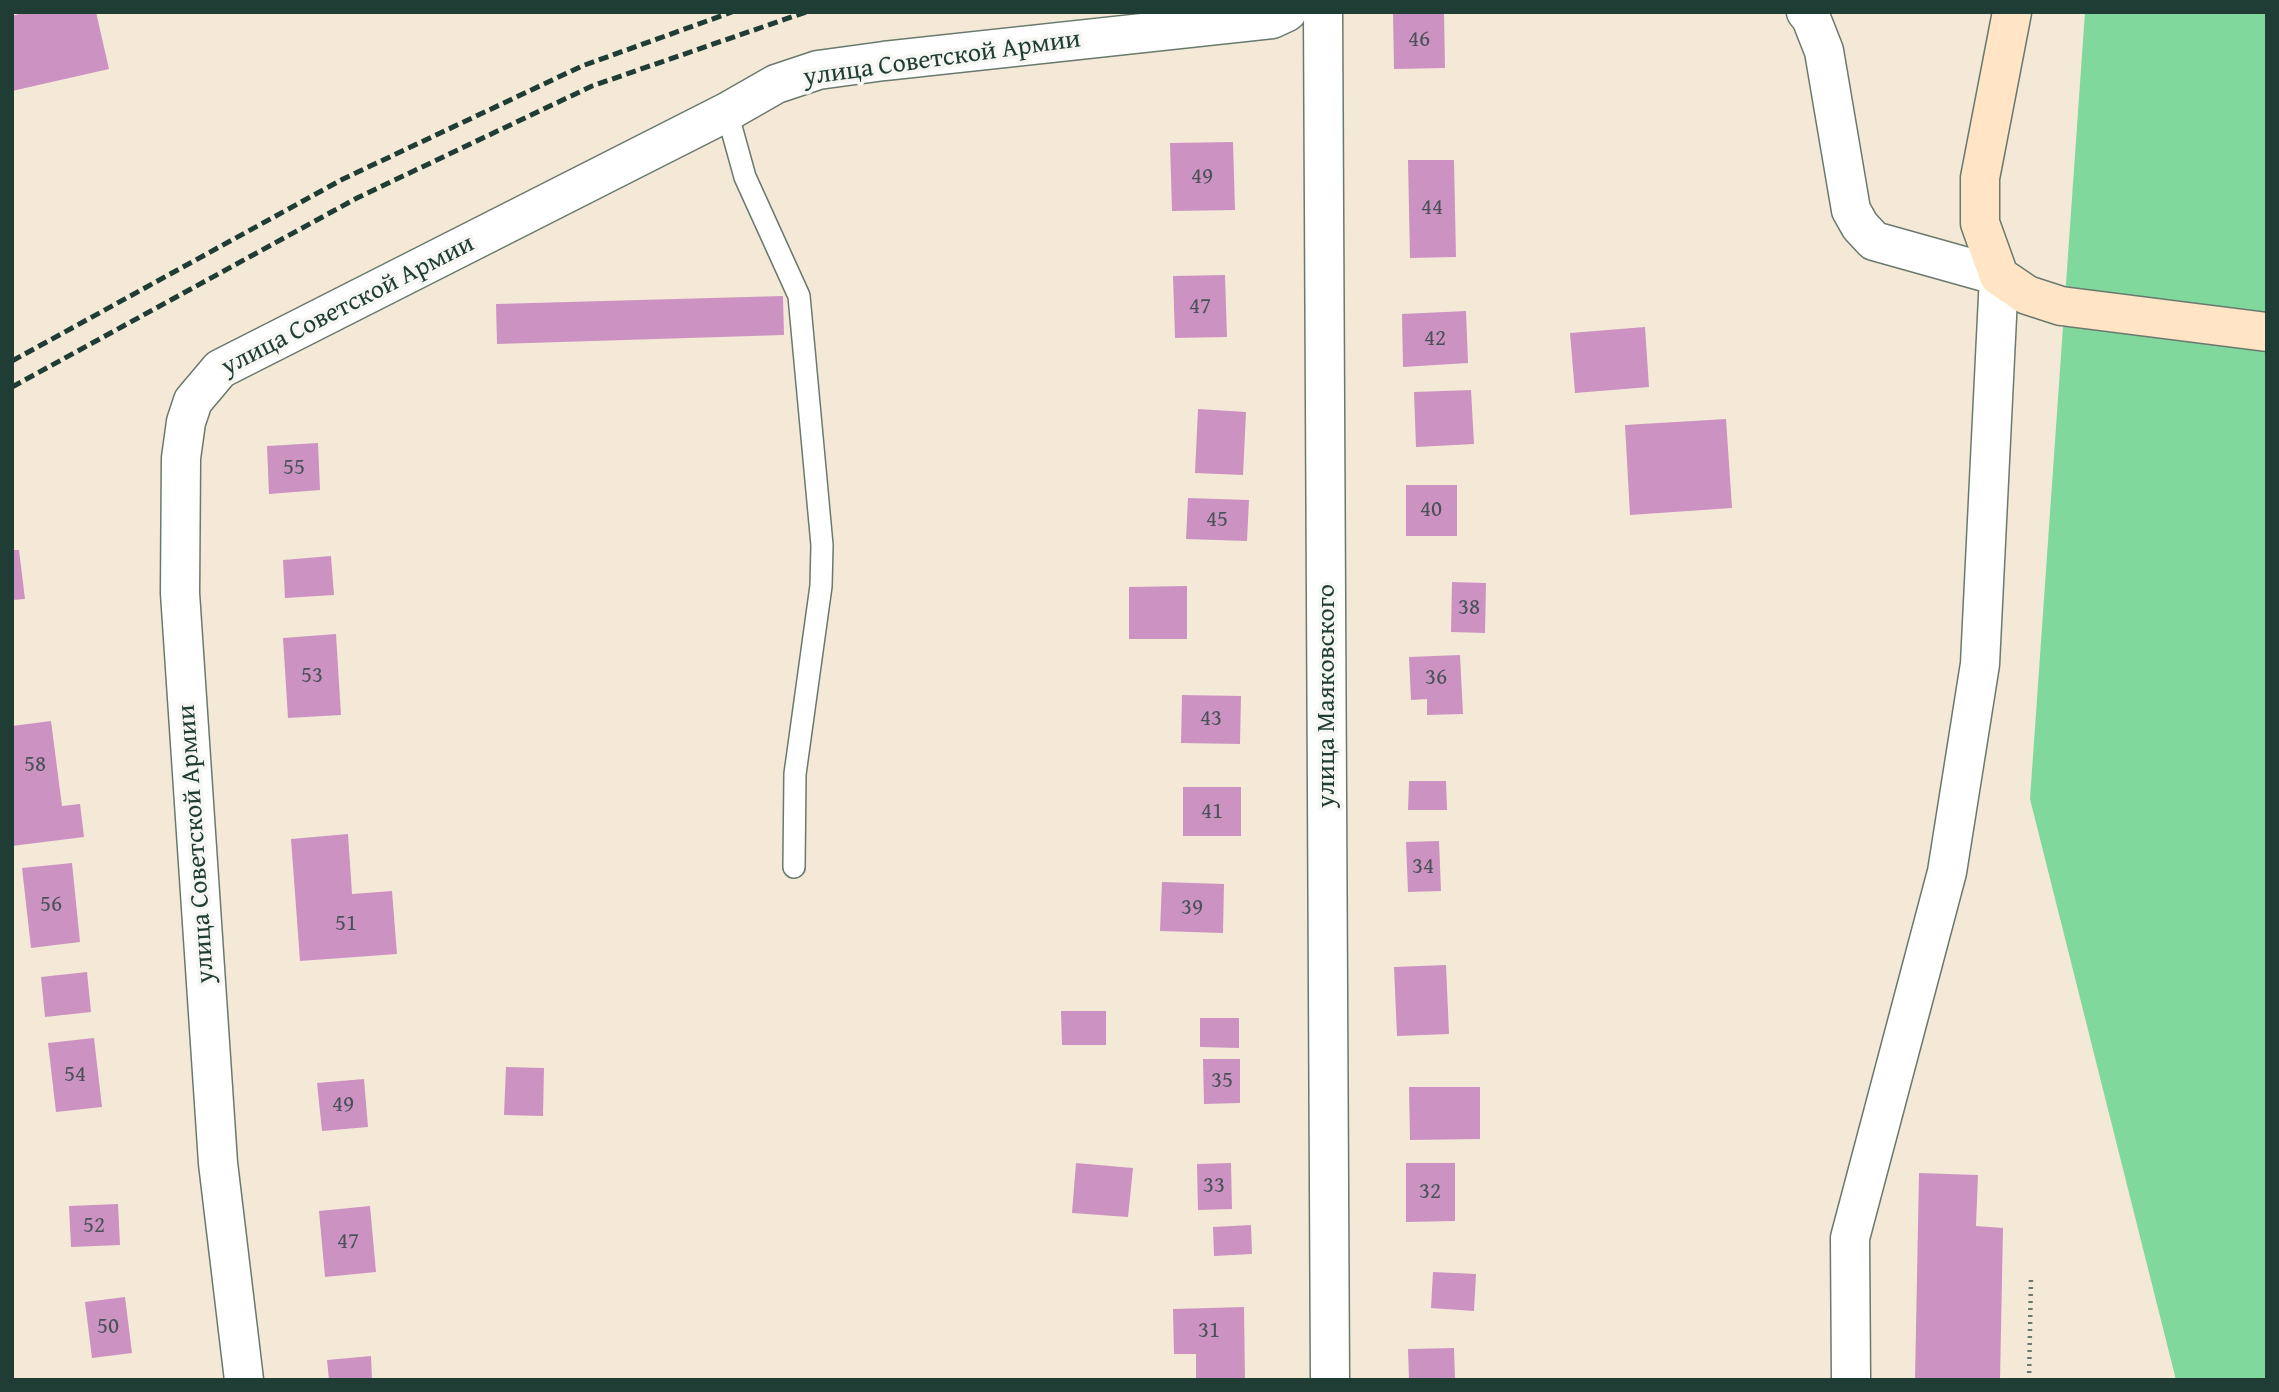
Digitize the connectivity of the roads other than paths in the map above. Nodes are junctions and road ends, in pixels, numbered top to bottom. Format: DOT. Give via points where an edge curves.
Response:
graph roads {
  1 [pos="1287,12"];
  2 [pos="1323,12"];
  3 [pos="1806,12"];
  4 [pos="2012,12"];
  5 [pos="727,112"];
  6 [pos="1999,276"];
  7 [pos="2267,332"];
  8 [pos="794,867"];
  9 [pos="244,1380"];
  10 [pos="1330,1380"];
  11 [pos="1851,1380"];
  1 -- 5 [label="street, улица Советской Армии" via="1272,19 818,71 776,83"];
  2 -- 10 [label="street, улица Маяковского"];
  3 -- 6 [label="street" via="1824,51 1851,209 1860,226 1874,241"];
  4 -- 6 [label="main road" via="1980,178 1980,223"];
  5 -- 8 [label="lane" via="745,177 799,296 822,545 821,586 795,774"];
  5 -- 9 [label="street, улица Советской Армии" via="220,369 193,401 181,458 180,593 218,1163"];
  6 -- 7 [label="main road" via="2027,295 2061,306"];
  6 -- 11 [label="street" via="1980,664 1947,872 1850,1238"];
}
